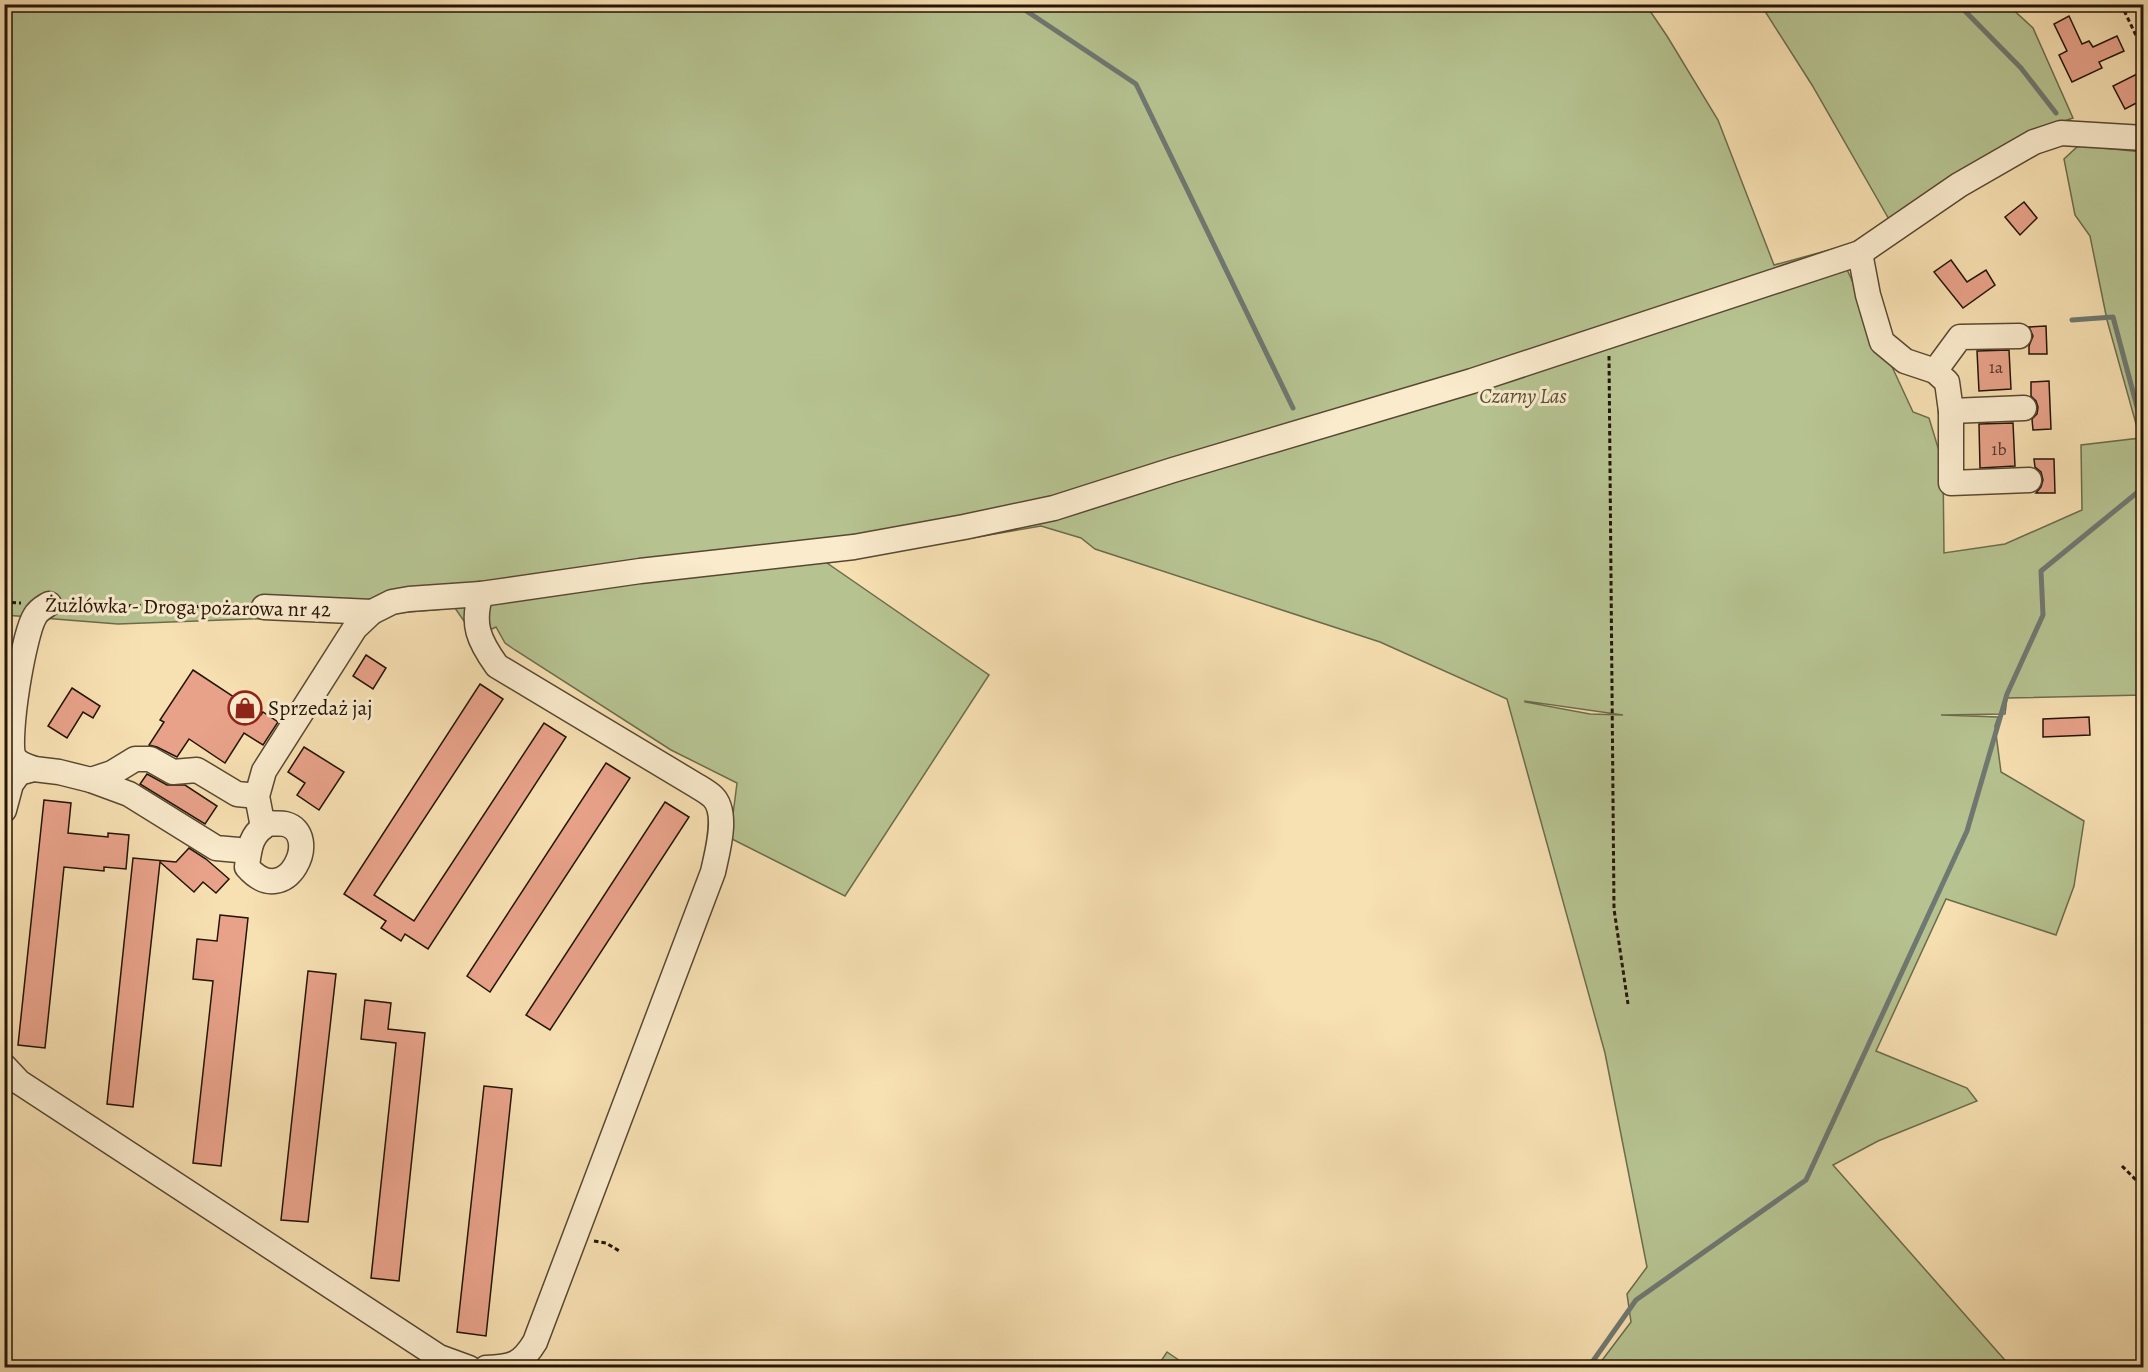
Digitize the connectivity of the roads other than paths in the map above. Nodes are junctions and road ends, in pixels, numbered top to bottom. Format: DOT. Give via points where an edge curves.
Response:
graph roads {
  1 [pos="2144,138"];
  2 [pos="1860,253"];
  3 [pos="2019,336"];
  4 [pos="1935,371"];
  5 [pos="2024,408"];
  6 [pos="1951,411"];
  7 [pos="2029,480"];
  8 [pos="481,594"];
  9 [pos="49,604"];
  10 [pos="264,607"];
  11 [pos="372,612"];
  12 [pos="34,769"];
  13 [pos="91,780"];
  14 [pos="257,796"];
  15 [pos="4,810"];
  16 [pos="263,827"];
  17 [pos="249,850"];
  18 [pos="4,1066"];
  19 [pos="468,1368"];
  20 [pos="486,1368"];
  1 -- 2 [label="street" via="2061,133 2034,142 1959,185"];
  2 -- 4 [label="street" via="1882,342 1905,362"];
  2 -- 8 [label="street" via="1472,381 1054,508 854,547"];
  3 -- 4 [label="street" via="1960,337"];
  4 -- 6 [label="street" via="1947,382"];
  5 -- 6 [label="street"];
  6 -- 7 [label="street" via="1951,483"];
  8 -- 11 [label="street" via="409,599"];
  8 -- 20 [label="street" via="475,610 477,628 483,646 497,666 697,786 715,798 721,814 712,872 535,1342 514,1365"];
  9 -- 12 [label="street" via="34,616 14,707 11,745 15,758"];
  10 -- 11 [label="street, Żużlówka - Droga pożarowa nr 42"];
  11 -- 14 [label="street" via="355,628 305,705 264,771"];
  12 -- 13 [label="street"];
  12 -- 15 [label="street" via="19,773 11,784"];
  13 -- 14 [label="street" via="135,759 150,759 173,772 197,770 237,794"];
  13 -- 17 [label="street" via="129,794 216,848"];
  14 -- 16 [label="street"];
  16 -- 17 [label="street" via="250,842"];
  16 -- 17 [label="street" via="286,824 301,837 301,857 294,870 279,881 264,881 247,867"];
  18 -- 19 [label="street" via="19,1082 439,1357"];
}
